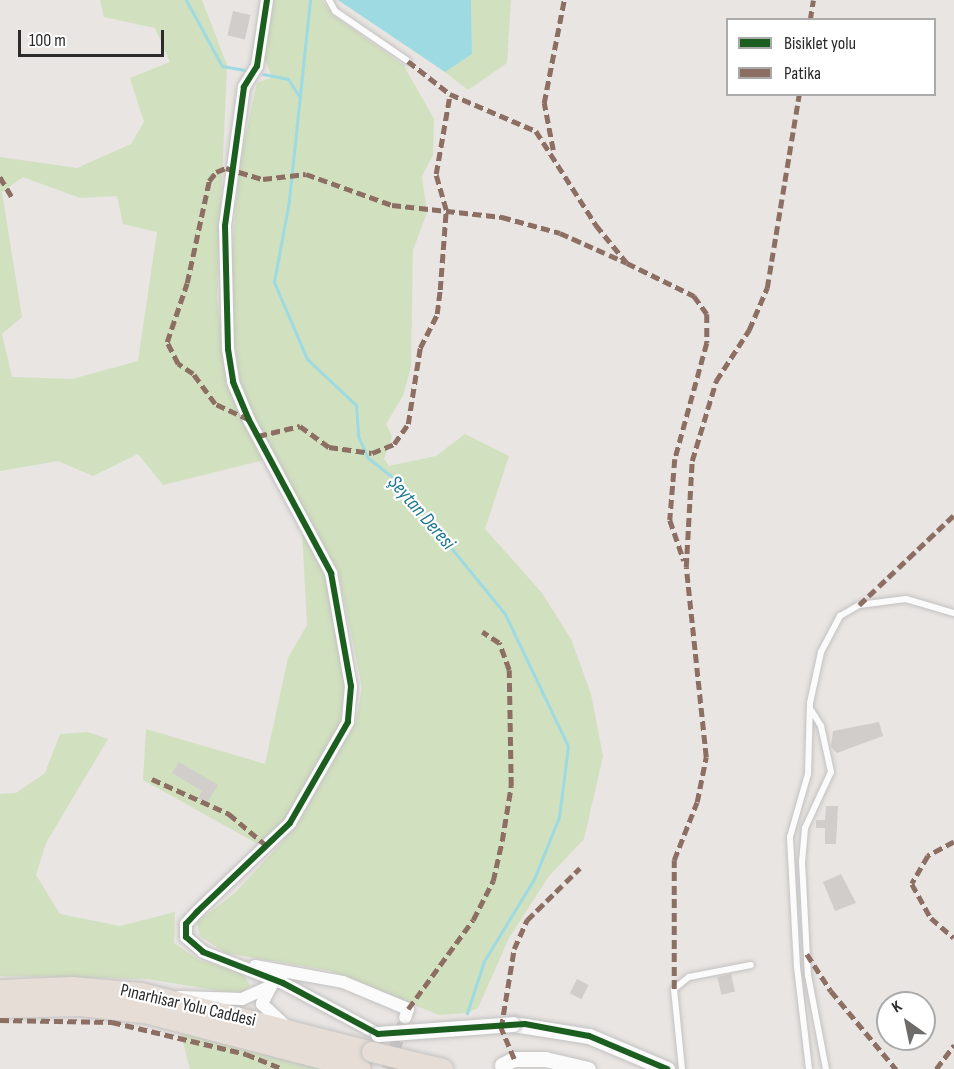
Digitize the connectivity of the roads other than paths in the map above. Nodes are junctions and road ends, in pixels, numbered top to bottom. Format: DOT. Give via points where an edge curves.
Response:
graph roads {
  1 [pos="267,0"];
  2 [pos="329,0"];
  3 [pos="408,60"];
  4 [pos="954,613"];
  5 [pos="810,710"];
  6 [pos="234,962"];
  7 [pos="751,965"];
  8 [pos="283,983"];
  9 [pos="271,986"];
  10 [pos="0,990"];
  11 [pos="158,997"];
  12 [pos="0,1008"];
  13 [pos="405,1018"];
  14 [pos="293,1031"];
  15 [pos="375,1043"];
  16 [pos="502,1065"];
  17 [pos="362,1069"];
  18 [pos="443,1069"];
  19 [pos="588,1069"];
  20 [pos="667,1069"];
  21 [pos="682,1069"];
  22 [pos="810,1069"];
  23 [pos="826,1069"];
  1 -- 6 [label="street" via="257,66 244,87 225,226 228,350 249,420 331,573 351,686 348,723 290,823 186,924 186,938 203,952"];
  2 -- 3 [label="lane" via="335,11"];
  4 -- 5 [label="lane" via="906,599 882,599 840,616 821,652"];
  5 -- 22 [label="lane" via="808,774 790,837 797,968"];
  5 -- 23 [label="lane" via="821,726 831,772 805,828 802,862 808,975"];
  6 -- 8 [label="street"];
  6 -- 13 [label="street" via="343,982 408,1009"];
  7 -- 21 [label="lane" via="689,977 674,990"];
  8 -- 9 [label="street"];
  8 -- 15 [label="street"];
  9 -- 11 [label="street" via="242,999"];
  9 -- 14 [label="street" via="262,1004"];
  10 -- 11 [label="highway, Pınarhisar Yolu Caddesi" via="91,987"];
  11 -- 14 [label="highway, Pınarhisar Yolu Caddesi"];
  12 -- 17 [label="highway, Pınarhisar Yolu Caddesi" via="81,1006 149,1014"];
  14 -- 15 [label="highway, Pınarhisar Yolu Caddesi"];
  15 -- 18 [label="highway, Pınarhisar Yolu Caddesi, bridge"];
  15 -- 20 [label="street, bridge" via="513,1024 589,1036"];
  16 -- 19 [label="street" via="514,1059 545,1059"];
}
